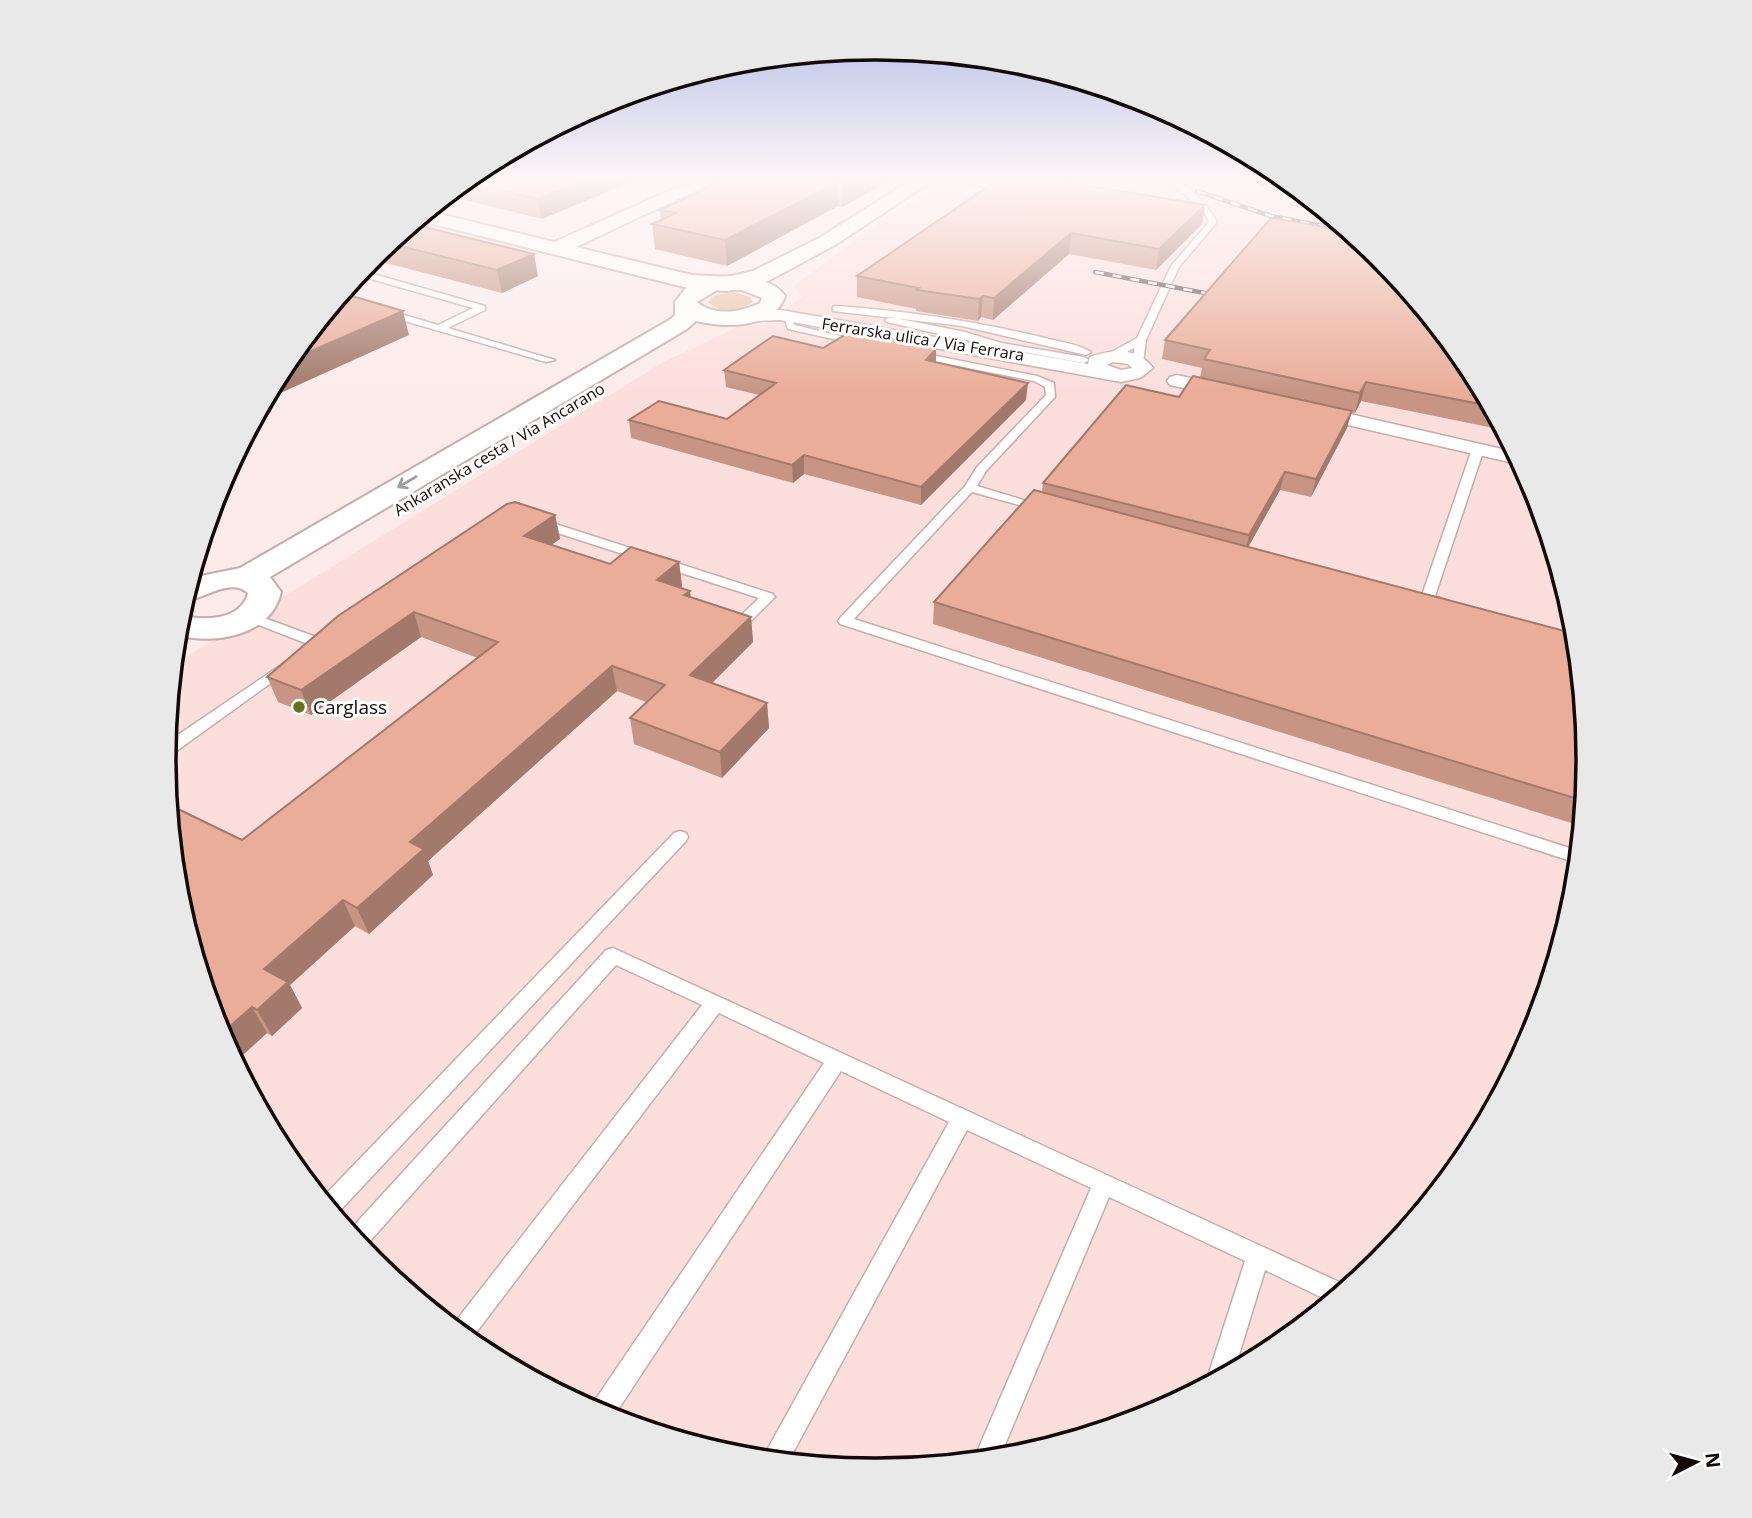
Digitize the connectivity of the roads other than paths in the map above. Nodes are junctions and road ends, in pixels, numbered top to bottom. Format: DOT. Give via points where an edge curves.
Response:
graph roads {
  1 [pos="504,250"];
  2 [pos="558,250"];
  3 [pos="811,250"];
  4 [pos="817,250"];
  5 [pos="1190,250"];
  6 [pos="370,276"];
  7 [pos="727,284"];
  8 [pos="771,293"];
  9 [pos="687,305"];
  10 [pos="372,309"];
  11 [pos="786,316"];
  12 [pos="736,317"];
  13 [pos="833,317"];
  14 [pos="439,328"];
  15 [pos="1141,340"];
  16 [pos="872,345"];
  17 [pos="899,351"];
  18 [pos="550,360"];
  19 [pos="1139,361"];
  20 [pos="1107,365"];
  21 [pos="1177,381"];
  22 [pos="1243,396"];
  23 [pos="1295,407"];
  24 [pos="1478,449"];
  25 [pos="1506,456"];
  26 [pos="970,488"];
  27 [pos="1062,512"];
  28 [pos="522,517"];
  29 [pos="198,586"];
  30 [pos="252,595"];
  31 [pos="1455,605"];
  32 [pos="740,624"];
  33 [pos="340,628"];
  34 [pos="189,631"];
  35 [pos="307,651"];
  36 [pos="177,743"];
  37 [pos="680,837"];
  38 [pos="1569,854"];
  39 [pos="716,1002"];
  40 [pos="838,1059"];
  41 [pos="963,1117"];
  42 [pos="1104,1183"];
  43 [pos="334,1201"];
  44 [pos="362,1233"];
  45 [pos="1258,1255"];
  46 [pos="1332,1290"];
  47 [pos="466,1326"];
  48 [pos="1223,1367"];
  49 [pos="607,1405"];
  50 [pos="990,1449"];
  51 [pos="779,1452"];
  1 -- 9 [label="main road" via="666,290"];
  2 -- 7 [label="main road" via="692,282"];
  3 -- 7 [label="main road, Ankaranska cesta / Via Ancarano" via="760,276"];
  4 -- 8 [label="main road" via="778,281"];
  5 -- 15 [label="lane" via="1175,266"];
  6 -- 14 [label="lane" via="482,308"];
  7 -- 8 [label="main road" via="760,287"];
  7 -- 9 [label="main road, Ankaranska cesta / Via Ancarano" via="696,291"];
  8 -- 12 [label="main road, Ankaranska cesta / Via Ancarano" via="775,301 770,307"];
  8 -- 13 [label="street, Ferrarska ulica / Via Ferrara"];
  9 -- 12 [label="main road" via="706,316"];
  9 -- 30 [label="main road, Ankaranska cesta / Via Ancarano, one-way" via="687,317 679,324"];
  10 -- 14 [label="lane"];
  11 -- 12 [label="street, Ferrarska ulica / Via Ferrara"];
  11 -- 13 [label="street, Ferrarska ulica / Via Ferrara"];
  11 -- 16 [label="lane" via="791,327"];
  12 -- 30 [label="main road, Ankaranska cesta / Via Ancarano" via="697,328"];
  13 -- 20 [label="street, Ferrarska ulica / Via Ferrara" via="995,351"];
  13 -- 20 [label="street, Ferrarska ulica / Via Ferrara" via="880,317"];
  13 -- 20 [label="lane" via="907,314 962,323 1012,332"];
  14 -- 18 [label="lane"];
  15 -- 19 [label="lane"];
  15 -- 20 [label="lane"];
  17 -- 26 [label="lane" via="1050,385 1048,400 981,469"];
  19 -- 20 [label="street" via="1141,371"];
  19 -- 21 [label="street"];
  20 -- 21 [label="street"];
  21 -- 22 [label="street"];
  23 -- 24 [label="street"];
  24 -- 25 [label="street"];
  24 -- 31 [label="lane" via="1422,596"];
  26 -- 27 [label="lane"];
  26 -- 38 [label="lane" via="845,621"];
  28 -- 32 [label="lane" via="768,597"];
  29 -- 30 [label="main road" via="211,582"];
  30 -- 34 [label="main road" via="227,625"];
  30 -- 35 [label="lane"];
  33 -- 35 [label="lane"];
  35 -- 36 [label="lane"];
  37 -- 43 [label="lane"];
  39 -- 40 [label="lane"];
  39 -- 44 [label="lane" via="613,955"];
  39 -- 47 [label="lane"];
  40 -- 41 [label="lane"];
  40 -- 49 [label="lane"];
  41 -- 42 [label="lane"];
  41 -- 51 [label="lane"];
  42 -- 45 [label="lane"];
  42 -- 50 [label="lane"];
  45 -- 46 [label="lane"];
  45 -- 48 [label="lane"];
}
